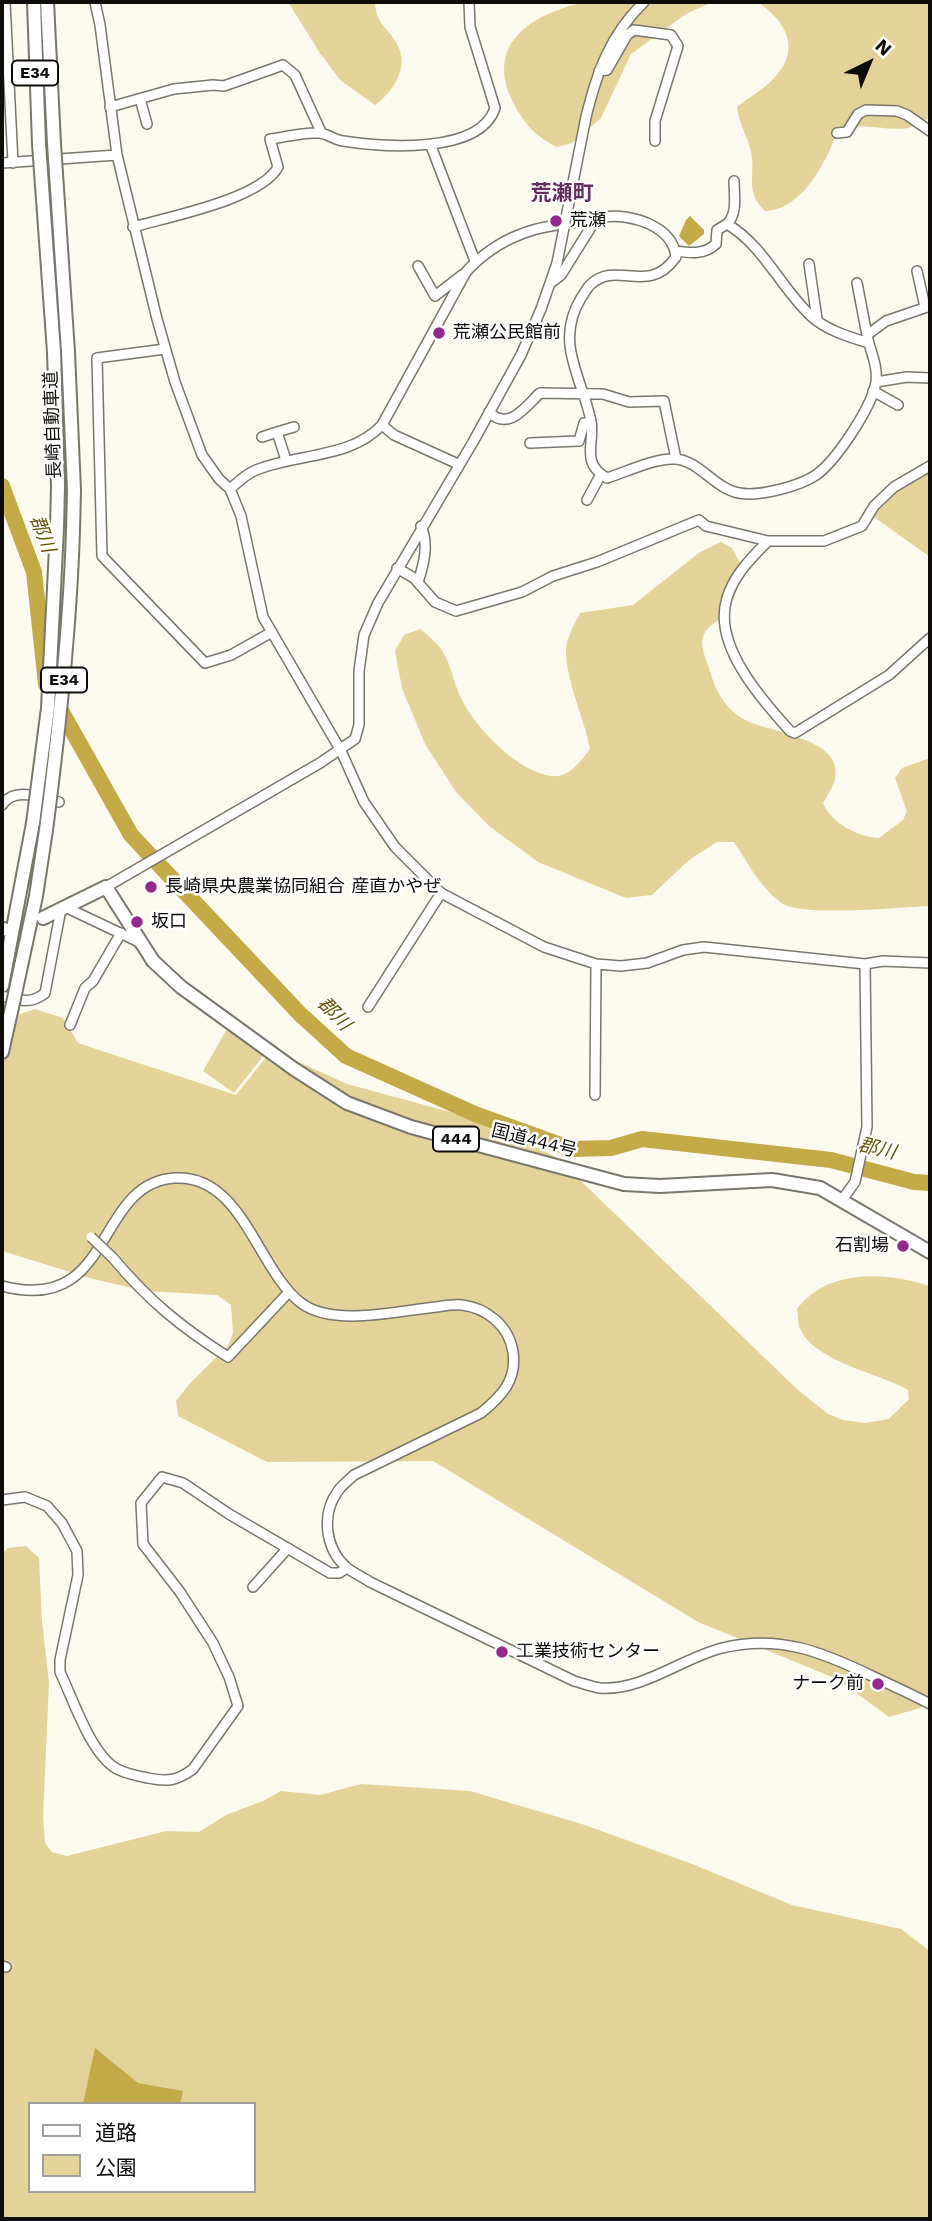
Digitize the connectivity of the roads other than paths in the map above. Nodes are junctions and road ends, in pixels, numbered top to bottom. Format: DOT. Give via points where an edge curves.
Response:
graph roads {
  1 [pos="5,2"];
  2 [pos="34,2"];
  3 [pos="47,2"];
  4 [pos="95,2"];
  5 [pos="469,2"];
  6 [pos="644,2"];
  7 [pos="4,58"];
  8 [pos="599,71"];
  9 [pos="140,99"];
  10 [pos="110,107"];
  11 [pos="147,124"];
  12 [pos="930,131"];
  13 [pos="321,132"];
  14 [pos="837,133"];
  15 [pos="655,141"];
  16 [pos="431,146"];
  17 [pos="117,155"];
  18 [pos="2,163"];
  19 [pos="13,163"];
  20 [pos="734,181"];
  21 [pos="596,219"];
  22 [pos="727,224"];
  23 [pos="133,227"];
  24 [pos="676,251"];
  25 [pos="475,261"];
  26 [pos="809,264"];
  27 [pos="418,266"];
  28 [pos="917,271"];
  29 [pos="466,272"];
  30 [pos="857,283"];
  31 [pos="551,284"];
  32 [pos="928,306"];
  33 [pos="817,319"];
  34 [pos="868,339"];
  35 [pos="165,349"];
  36 [pos="930,378"];
  37 [pos="874,386"];
  38 [pos="583,393"];
  39 [pos="898,405"];
  40 [pos="489,412"];
  41 [pos="591,423"];
  42 [pos="382,425"];
  43 [pos="294,427"];
  44 [pos="277,432"];
  45 [pos="262,437"];
  46 [pos="530,443"];
  47 [pos="676,458"];
  48 [pos="286,460"];
  49 [pos="195,461"];
  50 [pos="458,464"];
  51 [pos="930,466"];
  52 [pos="601,474"];
  53 [pos="216,475"];
  54 [pos="230,489"];
  55 [pos="587,500"];
  56 [pos="421,526"];
  57 [pos="768,541"];
  58 [pos="397,568"];
  59 [pos="418,582"];
  60 [pos="272,632"];
  61 [pos="930,638"];
  62 [pos="341,751"];
  63 [pos="59,802"];
  64 [pos="2,805"];
  65 [pos="106,887"];
  66 [pos="441,893"];
  67 [pos="63,908"];
  68 [pos="43,918"];
  69 [pos="121,933"];
  70 [pos="139,942"];
  71 [pos="930,963"];
  72 [pos="596,964"];
  73 [pos="865,964"];
  74 [pos="2,986"];
  75 [pos="8,995"];
  76 [pos="368,1007"];
  77 [pos="70,1025"];
  78 [pos="2,1052"];
  79 [pos="595,1095"];
  80 [pos="842,1200"];
  81 [pos="91,1237"];
  82 [pos="930,1252"];
  83 [pos="2,1286"];
  84 [pos="289,1292"];
  85 [pos="2,1500"];
  86 [pos="288,1548"];
  87 [pos="347,1567"];
  88 [pos="253,1587"];
  89 [pos="930,1704"];
  1 -- 7 [label="street"];
  2 -- 74 [label="highway, 長崎自動車道 / E34, bridge" via="54,352 57,528 48,708 33,823"];
  3 -- 75 [label="highway, 長崎自動車道 / E34, bridge" via="74,490 71,584 61,719 36,897"];
  4 -- 10 [label="street"];
  5 -- 16 [label="street" via="470,27 495,108 486,125"];
  6 -- 8 [label="street" via="625,20"];
  7 -- 19 [label="street"];
  8 -- 15 [label="street" via="607,70 634,30 671,35 676,40 655,121"];
  8 -- 31 [label="street, bridge"];
  9 -- 10 [label="street"];
  9 -- 11 [label="street"];
  9 -- 13 [label="street" via="174,89 224,86 283,65 295,75"];
  10 -- 17 [label="street"];
  12 -- 14 [label="street" via="897,111 866,110 847,132"];
  13 -- 16 [label="street" via="338,141"];
  13 -- 23 [label="street" via="270,139 276,171 242,194"];
  16 -- 25 [label="street"];
  17 -- 19 [label="street"];
  17 -- 23 [label="street"];
  18 -- 19 [label="street"];
  20 -- 22 [label="street" via="734,209"];
  21 -- 24 [label="street" via="644,221 668,238"];
  21 -- 25 [label="street" via="519,234"];
  21 -- 31 [label="street"];
  22 -- 24 [label="street" via="717,230 716,244 708,251"];
  22 -- 33 [label="street" via="744,234"];
  23 -- 35 [label="street"];
  24 -- 38 [label="street" via="671,265 654,277 613,275 589,286 572,318 569,344"];
  25 -- 29 [label="street"];
  26 -- 33 [label="street"];
  27 -- 29 [label="street" via="435,296"];
  28 -- 32 [label="street"];
  29 -- 42 [label="street"];
  30 -- 34 [label="street"];
  31 -- 40 [label="street" via="521,355"];
  32 -- 34 [label="street" via="886,321"];
  33 -- 34 [label="street" via="844,336"];
  34 -- 37 [label="street" via="875,363"];
  35 -- 53 [label="street" via="202,455"];
  35 -- 60 [label="street" via="97,358 102,556 205,663 232,655"];
  36 -- 37 [label="street" via="907,377"];
  37 -- 39 [label="street"];
  37 -- 47 [label="street" via="859,422 828,463 800,484 740,494"];
  38 -- 40 [label="street" via="540,393 506,420"];
  38 -- 41 [label="street"];
  38 -- 47 [label="street" via="629,402 664,401"];
  40 -- 50 [label="street"];
  41 -- 46 [label="street" via="584,423 579,441"];
  41 -- 52 [label="street" via="590,456"];
  42 -- 48 [label="street" via="361,443"];
  42 -- 50 [label="street"];
  43 -- 44 [label="street"];
  44 -- 45 [label="street"];
  44 -- 48 [label="street"];
  47 -- 52 [label="street" via="607,478"];
  48 -- 54 [label="street" via="254,470"];
  49 -- 53 [label="street" via="211,477"];
  50 -- 56 [label="street"];
  51 -- 57 [label="street" via="894,487 862,526 845,534 824,541"];
  52 -- 55 [label="street"];
  53 -- 54 [label="street"];
  54 -- 60 [label="street" via="241,516 263,617"];
  56 -- 58 [label="street"];
  56 -- 59 [label="street" via="426,538"];
  57 -- 59 [label="street" via="706,526 699,520 522,592 456,611 435,602"];
  57 -- 61 [label="street" via="736,576 726,599 724,621 728,642 752,688 790,731 794,733 889,675"];
  58 -- 59 [label="street"];
  58 -- 62 [label="street" via="364,635 359,724 355,739"];
  60 -- 62 [label="street"];
  62 -- 65 [label="street"];
  62 -- 66 [label="street" via="380,826"];
  63 -- 64 [label="street" via="18,794"];
  65 -- 67 [label="highway"];
  65 -- 70 [label="highway, 国道444号 / 444"];
  66 -- 72 [label="street" via="544,947"];
  66 -- 76 [label="street"];
  67 -- 68 [label="highway"];
  67 -- 69 [label="street"];
  67 -- 75 [label="street" via="45,993 30,1001"];
  69 -- 70 [label="street"];
  69 -- 77 [label="street" via="85,988"];
  70 -- 80 [label="highway, 国道444号 / 444" via="181,987 294,1069 347,1103 411,1127 624,1184 772,1180 820,1188"];
  71 -- 73 [label="street"];
  72 -- 73 [label="street" via="647,963 704,947"];
  72 -- 79 [label="street"];
  73 -- 80 [label="street" via="867,1127 855,1182"];
  75 -- 78 [label="highway, 長崎自動車道 / E34, bridge"];
  80 -- 82 [label="highway, 国道444号 / 444"];
  81 -- 84 [label="street, bridge" via="143,1293 228,1357"];
  83 -- 84 [label="street" via="38,1292 73,1280 135,1195 174,1178 193,1180 227,1199"];
  84 -- 87 [label="street" via="319,1313 345,1316 461,1305 480,1309 496,1319 513,1350 508,1388 481,1413 354,1475 338,1490 327,1525 331,1544"];
  85 -- 86 [label="street" via="24,1497 47,1506 77,1551 78,1575 60,1672 97,1749 116,1768 166,1781 193,1769 238,1706 213,1643 143,1544 141,1503 162,1477 183,1483"];
  86 -- 87 [label="street" via="330,1573"];
  86 -- 88 [label="street"];
  87 -- 89 [label="street" via="574,1681 599,1688 624,1687 720,1649 774,1644 831,1656"];
}
